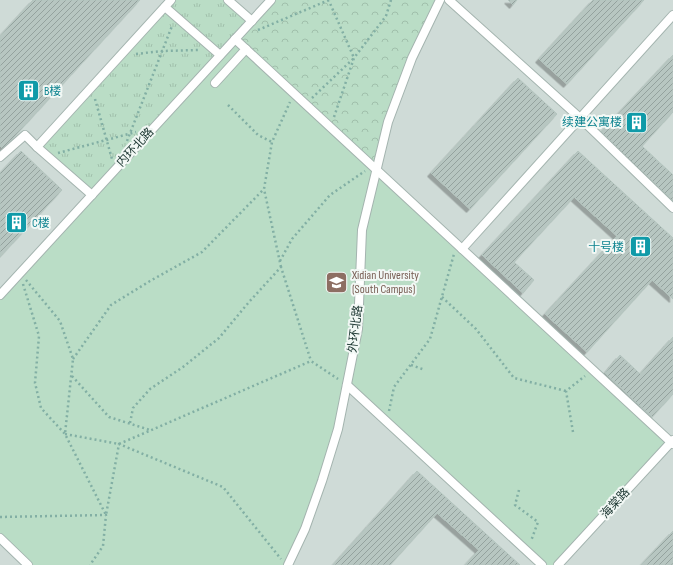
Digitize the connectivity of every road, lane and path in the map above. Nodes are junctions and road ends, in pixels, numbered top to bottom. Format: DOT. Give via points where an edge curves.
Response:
graph roads {
  1 [pos="171,0"];
  2 [pos="228,0"];
  3 [pos="271,0"];
  4 [pos="329,0"];
  5 [pos="391,0"];
  6 [pos="440,0"];
  7 [pos="449,0"];
  8 [pos="165,7"];
  9 [pos="673,15"];
  10 [pos="176,17"];
  11 [pos="252,21"];
  12 [pos="257,30"];
  13 [pos="235,39"];
  14 [pos="213,49"];
  15 [pos="246,49"];
  16 [pos="162,51"];
  17 [pos="220,55"];
  18 [pos="121,56"];
  19 [pos="354,58"];
  20 [pos="215,83"];
  21 [pos="91,88"];
  22 [pos="294,94"];
  23 [pos="306,104"];
  24 [pos="228,105"];
  25 [pos="580,118"];
  26 [pos="331,127"];
  27 [pos="154,128"];
  28 [pos="130,134"];
  29 [pos="107,140"];
  30 [pos="272,142"];
  31 [pos="37,147"];
  32 [pos="124,148"];
  33 [pos="46,156"];
  34 [pos="0,157"];
  35 [pos="374,168"];
  36 [pos="115,169"];
  37 [pos="264,189"];
  38 [pos="92,195"];
  39 [pos="673,208"];
  40 [pos="459,246"];
  41 [pos="280,261"];
  42 [pos="281,267"];
  43 [pos="20,274"];
  44 [pos="0,295"];
  45 [pos="442,297"];
  46 [pos="73,359"];
  47 [pos="311,361"];
  48 [pos="411,365"];
  49 [pos="425,370"];
  50 [pos="593,370"];
  51 [pos="72,376"];
  52 [pos="347,384"];
  53 [pos="566,391"];
  54 [pos="387,421"];
  55 [pos="130,424"];
  56 [pos="151,430"];
  57 [pos="573,432"];
  58 [pos="65,434"];
  59 [pos="672,442"];
  60 [pos="120,444"];
  61 [pos="519,490"];
  62 [pos="106,515"];
  63 [pos="0,516"];
  64 [pos="0,538"];
  65 [pos="527,551"];
  66 [pos="28,565"];
  67 [pos="90,565"];
  68 [pos="287,565"];
  69 [pos="542,565"];
  70 [pos="558,565"];
  1 -- 8 [label="lane"];
  2 -- 11 [label="lane"];
  3 -- 11 [label="lane, 内环北路"];
  4 -- 12 [label="path"];
  4 -- 19 [label="path"];
  5 -- 19 [label="path" via="386,16"];
  6 -- 35 [label="lane, 外环北路" via="412,58"];
  7 -- 25 [label="lane"];
  8 -- 10 [label="lane"];
  8 -- 18 [label="lane"];
  9 -- 25 [label="lane"];
  10 -- 14 [label="lane"];
  10 -- 16 [label="path"];
  11 -- 13 [label="lane, 内环北路"];
  13 -- 15 [label="lane"];
  13 -- 17 [label="lane, 内环北路"];
  14 -- 16 [label="path"];
  14 -- 17 [label="lane"];
  15 -- 20 [label="lane"];
  15 -- 22 [label="lane"];
  16 -- 18 [label="path"];
  16 -- 28 [label="path"];
  17 -- 27 [label="lane, 内环北路"];
  18 -- 21 [label="lane"];
  19 -- 23 [label="path"];
  19 -- 26 [label="path"];
  21 -- 29 [label="path"];
  21 -- 31 [label="lane"];
  22 -- 23 [label="lane"];
  22 -- 30 [label="path"];
  23 -- 26 [label="lane"];
  24 -- 30 [label="path" via="258,135"];
  25 -- 39 [label="lane"];
  25 -- 40 [label="lane"];
  26 -- 35 [label="lane"];
  27 -- 28 [label="path"];
  27 -- 36 [label="lane, 内环北路"];
  28 -- 29 [label="path"];
  28 -- 32 [label="path"];
  29 -- 33 [label="path"];
  29 -- 36 [label="path"];
  30 -- 37 [label="path"];
  31 -- 33 [label="lane"];
  31 -- 34 [label="lane" via="25,135"];
  33 -- 38 [label="lane"];
  35 -- 40 [label="lane"];
  35 -- 41 [label="path" via="330,195 292,239"];
  35 -- 52 [label="lane, 外环北路" via="362,230 358,329"];
  36 -- 38 [label="lane, 内环北路"];
  37 -- 41 [label="path"];
  37 -- 46 [label="path" via="202,252 111,305"];
  38 -- 43 [label="lane, 内环北路"];
  40 -- 45 [label="path"];
  40 -- 50 [label="lane"];
  41 -- 42 [label="path"];
  42 -- 47 [label="path"];
  42 -- 55 [label="path" via="219,338 150,389 133,408"];
  43 -- 44 [label="lane, 内环北路"];
  43 -- 46 [label="path" via="60,321"];
  43 -- 58 [label="path" via="39,336 35,383 41,408"];
  45 -- 48 [label="path" via="430,339"];
  45 -- 53 [label="path" via="476,329 514,378"];
  46 -- 51 [label="path"];
  47 -- 52 [label="path"];
  47 -- 56 [label="path"];
  48 -- 49 [label="path"];
  48 -- 54 [label="path" via="394,387"];
  50 -- 53 [label="path"];
  50 -- 59 [label="lane"];
  51 -- 55 [label="path" via="109,418"];
  51 -- 58 [label="path"];
  52 -- 54 [label="lane"];
  52 -- 68 [label="lane, 外环北路" via="338,429 322,481 304,530"];
  53 -- 57 [label="path"];
  54 -- 65 [label="lane"];
  55 -- 56 [label="path"];
  56 -- 60 [label="path"];
  58 -- 60 [label="path"];
  58 -- 62 [label="path"];
  59 -- 70 [label="lane, 海棠路"];
  60 -- 62 [label="path"];
  60 -- 68 [label="path" via="223,487"];
  61 -- 65 [label="path" via="515,505 538,522"];
  62 -- 63 [label="path"];
  62 -- 67 [label="path" via="103,546"];
  64 -- 66 [label="lane"];
  65 -- 69 [label="lane"];
}
